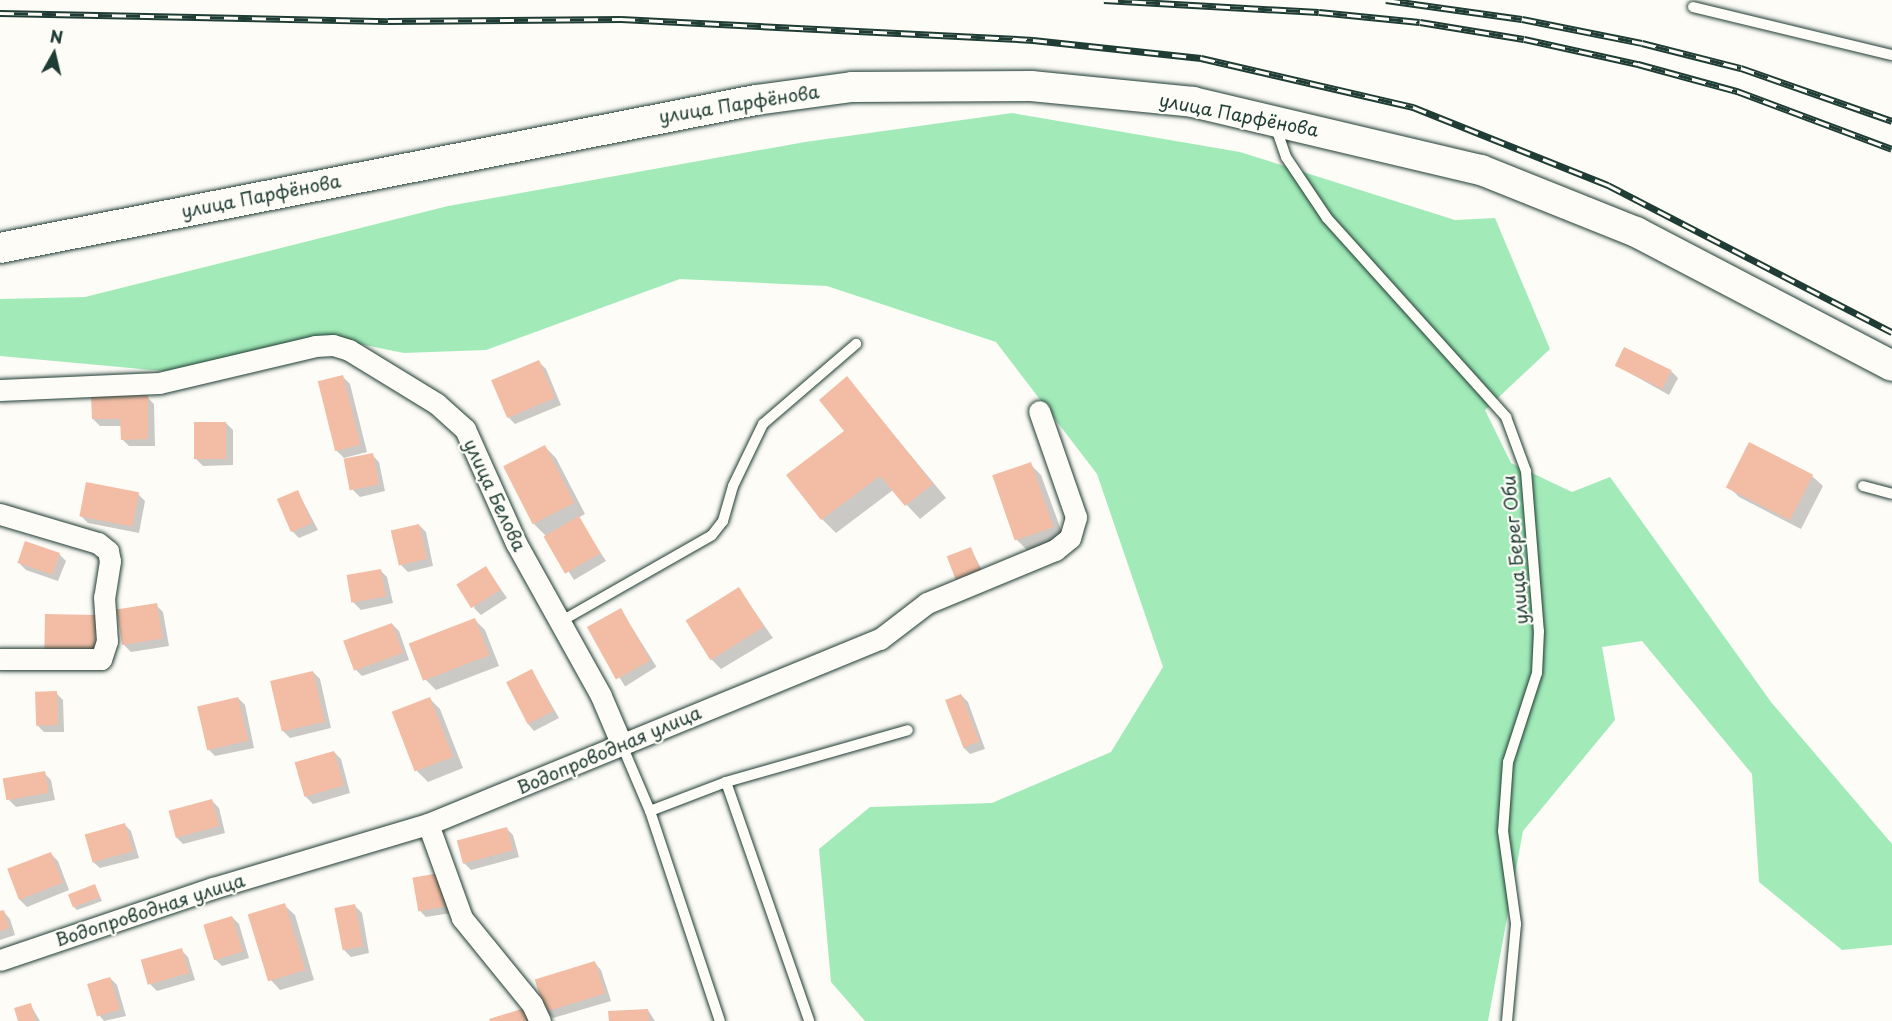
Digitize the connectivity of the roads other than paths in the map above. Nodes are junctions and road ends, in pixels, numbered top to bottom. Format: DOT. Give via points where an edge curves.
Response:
graph roads {
  1 [pos="1693,7"];
  2 [pos="1892,55"];
  3 [pos="1274,120"];
  4 [pos="0,248"];
  5 [pos="856,344"];
  6 [pos="1892,366"];
  7 [pos="0,390"];
  8 [pos="1039,411"];
  9 [pos="1863,486"];
  10 [pos="1892,494"];
  11 [pos="0,514"];
  12 [pos="557,623"];
  13 [pos="0,659"];
  14 [pos="908,729"];
  15 [pos="621,743"];
  16 [pos="726,782"];
  17 [pos="650,811"];
  18 [pos="428,824"];
  19 [pos="0,960"];
  20 [pos="540,1021"];
  21 [pos="720,1021"];
  22 [pos="809,1021"];
  23 [pos="1507,1021"];
  1 -- 2 [label="lane"];
  3 -- 4 [label="main road, улица Парфёнова" via="1194,102 1031,86 852,87 647,119"];
  3 -- 6 [label="main road, улица Парфёнова" via="1481,170 1636,232"];
  3 -- 23 [label="lane, улица Берег Оби" via="1286,157 1327,218 1506,417 1526,471 1539,631 1537,673 1508,762 1503,831 1516,924"];
  5 -- 12 [label="lane" via="763,424 733,486 723,521 712,535"];
  7 -- 12 [label="street, улица Белова" via="159,383 315,346 333,345 349,350 437,404 465,429"];
  8 -- 15 [label="street, Водопроводная улица" via="1076,517 1070,537 1055,550 927,603 880,639"];
  9 -- 10 [label="lane"];
  11 -- 13 [label="street" via="98,543 108,551 110,561 104,597 107,641 101,659"];
  12 -- 15 [label="street, улица Белова" via="601,696"];
  14 -- 16 [label="lane"];
  15 -- 17 [label="lane"];
  15 -- 18 [label="street, Водопроводная улица"];
  16 -- 17 [label="lane"];
  16 -- 22 [label="lane"];
  17 -- 21 [label="lane"];
  18 -- 19 [label="street, Водопроводная улица" via="213,888"];
  18 -- 20 [label="street" via="462,918 532,1004"];
}
